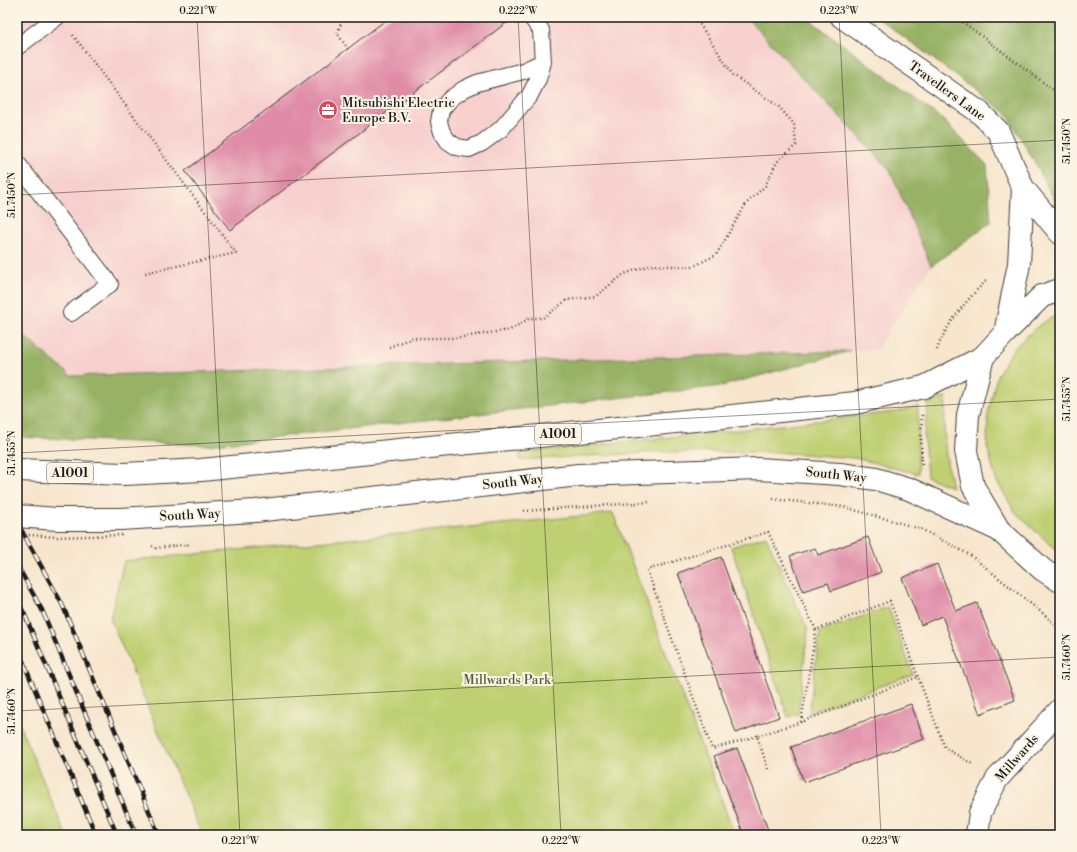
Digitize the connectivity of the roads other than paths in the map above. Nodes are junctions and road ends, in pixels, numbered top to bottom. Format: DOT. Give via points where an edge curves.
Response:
graph roads {
  1 [pos="57,17"];
  2 [pos="531,17"];
  3 [pos="842,17"];
  4 [pos="17,47"];
  5 [pos="542,62"];
  6 [pos="17,163"];
  7 [pos="1023,188"];
  8 [pos="1060,233"];
  9 [pos="1060,290"];
  10 [pos="71,313"];
  11 [pos="1005,333"];
  12 [pos="983,357"];
  13 [pos="17,470"];
  14 [pos="17,516"];
  15 [pos="999,530"];
  16 [pos="1060,581"];
  17 [pos="1060,710"];
  18 [pos="977,835"];
  1 -- 4 [label="lane"];
  2 -- 5 [label="lane" via="540,30"];
  3 -- 7 [label="main road, Travellers Lane" via="979,112 998,131"];
  5 -- 5 [label="lane" via="538,79 530,95 501,129 482,143 469,148 457,147 448,141 439,122 440,110 450,99 477,83 522,71"];
  6 -- 10 [label="lane" via="110,284"];
  7 -- 8 [label="main road, Travellers Lane"];
  7 -- 11 [label="main road, Travellers Lane" via="1019,264"];
  9 -- 11 [label="main road" via="1042,296"];
  11 -- 12 [label="main road"];
  12 -- 13 [label="main road, A1001" via="924,386 855,403 201,470 124,474"];
  12 -- 15 [label="main road" via="968,415 966,451 973,486"];
  14 -- 15 [label="main road, South Way" via="57,519 124,530 255,511 579,475 758,469 876,479 909,488"];
  15 -- 16 [label="main road" via="1043,570"];
  17 -- 18 [label="main road, Millwards" via="997,779 980,813"];
}
